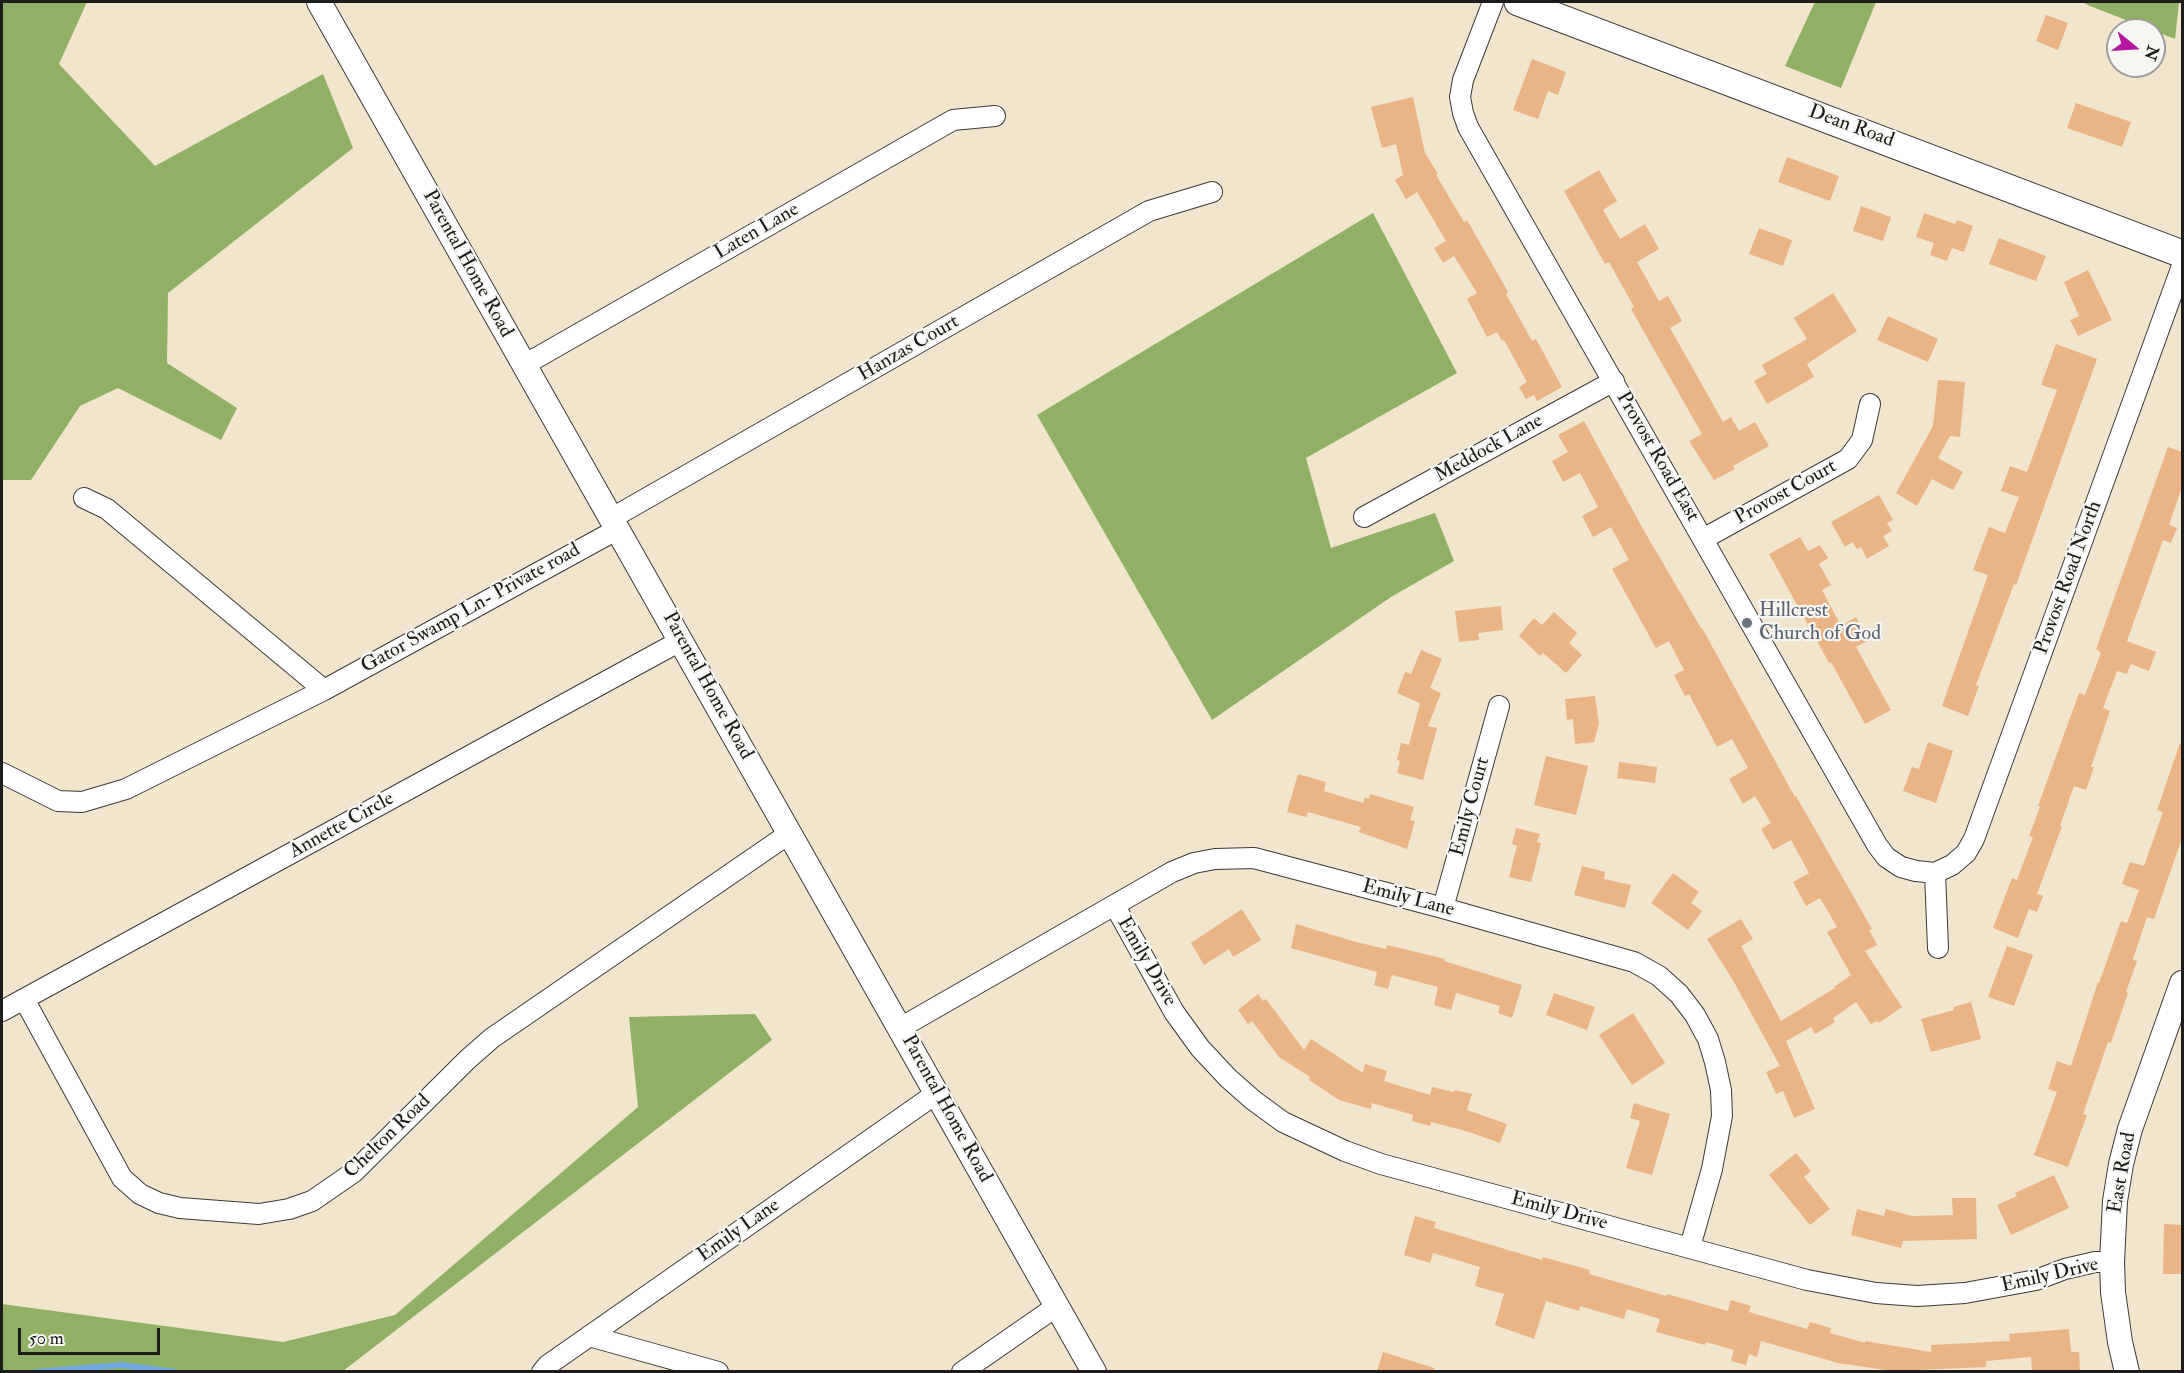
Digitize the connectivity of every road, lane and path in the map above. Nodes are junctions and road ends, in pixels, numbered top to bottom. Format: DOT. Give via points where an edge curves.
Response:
graph roads {
  1 [pos="319,2"];
  2 [pos="1493,2"];
  3 [pos="1518,2"];
  4 [pos="995,116"];
  5 [pos="1212,192"];
  6 [pos="2182,254"];
  7 [pos="2182,266"];
  8 [pos="524,365"];
  9 [pos="1614,381"];
  10 [pos="1870,404"];
  11 [pos="84,498"];
  12 [pos="1364,518"];
  13 [pos="615,524"];
  14 [pos="1703,539"];
  15 [pos="682,640"];
  16 [pos="324,690"];
  17 [pos="1499,706"];
  18 [pos="2,773"];
  19 [pos="790,833"];
  20 [pos="1935,873"];
  21 [pos="1114,906"];
  22 [pos="1443,908"];
  23 [pos="1938,948"];
  24 [pos="2182,983"];
  25 [pos="24,999"];
  26 [pos="2,1011"];
  27 [pos="900,1028"];
  28 [pos="938,1093"];
  29 [pos="1690,1247"];
  30 [pos="2112,1262"];
  31 [pos="1057,1306"];
  32 [pos="589,1336"];
  33 [pos="542,1371"];
  34 [pos="718,1371"];
  35 [pos="962,1371"];
  36 [pos="1094,1371"];
  37 [pos="2127,1371"];
  1 -- 8 [label="street, Parental Home Road"];
  2 -- 9 [label="street, Provost Road East" via="1462,80 1463,114"];
  3 -- 6 [label="main road, Dean Road"];
  4 -- 8 [label="street, Laten Lane" via="953,120"];
  5 -- 13 [label="street, Hanzas Court" via="1149,211"];
  7 -- 20 [label="street, Provost Road North" via="1974,839 1966,853"];
  8 -- 13 [label="street, Parental Home Road"];
  9 -- 12 [label="street, Meddock Lane"];
  9 -- 14 [label="street, Provost Road East"];
  10 -- 14 [label="street, Provost Court" via="1862,440 1848,459"];
  11 -- 16 [label="street" via="107,509"];
  13 -- 15 [label="street, Parental Home Road"];
  13 -- 16 [label="street, Gator Swamp Ln- Private road"];
  14 -- 20 [label="street, Provost Road East" via="1886,857 1916,872"];
  15 -- 19 [label="street, Parental Home Road"];
  15 -- 25 [label="street, Annette Circle"];
  16 -- 18 [label="street, Gator Swamp Ln- Private road" via="126,789 82,802 58,801"];
  17 -- 22 [label="street, Emily Court"];
  19 -- 25 [label="street, Chelton Road" via="492,1038 354,1172 312,1201 289,1209 259,1214 180,1208 140,1194 122,1178"];
  19 -- 27 [label="street, Parental Home Road"];
  20 -- 23 [label="street"];
  21 -- 22 [label="street, Emily Lane" via="1194,863 1237,857 1274,862"];
  21 -- 27 [label="street, Emily Lane"];
  21 -- 29 [label="street, Emily Drive" via="1174,1012 1200,1048 1236,1085 1283,1122 1382,1164"];
  22 -- 29 [label="street, Emily Lane" via="1634,962 1659,976 1695,1015 1715,1062 1722,1116"];
  24 -- 30 [label="street, East Road" via="2121,1164"];
  25 -- 26 [label="street, Annette Circle"];
  27 -- 28 [label="street, Parental Home Road"];
  28 -- 31 [label="street, Parental Home Road"];
  28 -- 32 [label="street, Emily Lane"];
  29 -- 30 [label="street, Emily Drive" via="1838,1287 1917,1296 2001,1288 2085,1264"];
  30 -- 37 [label="street, East Road" via="2113,1292"];
  31 -- 35 [label="street"];
  31 -- 36 [label="street, Parental Home Road"];
  32 -- 33 [label="street, Emily Lane"];
  32 -- 34 [label="street"];
}
